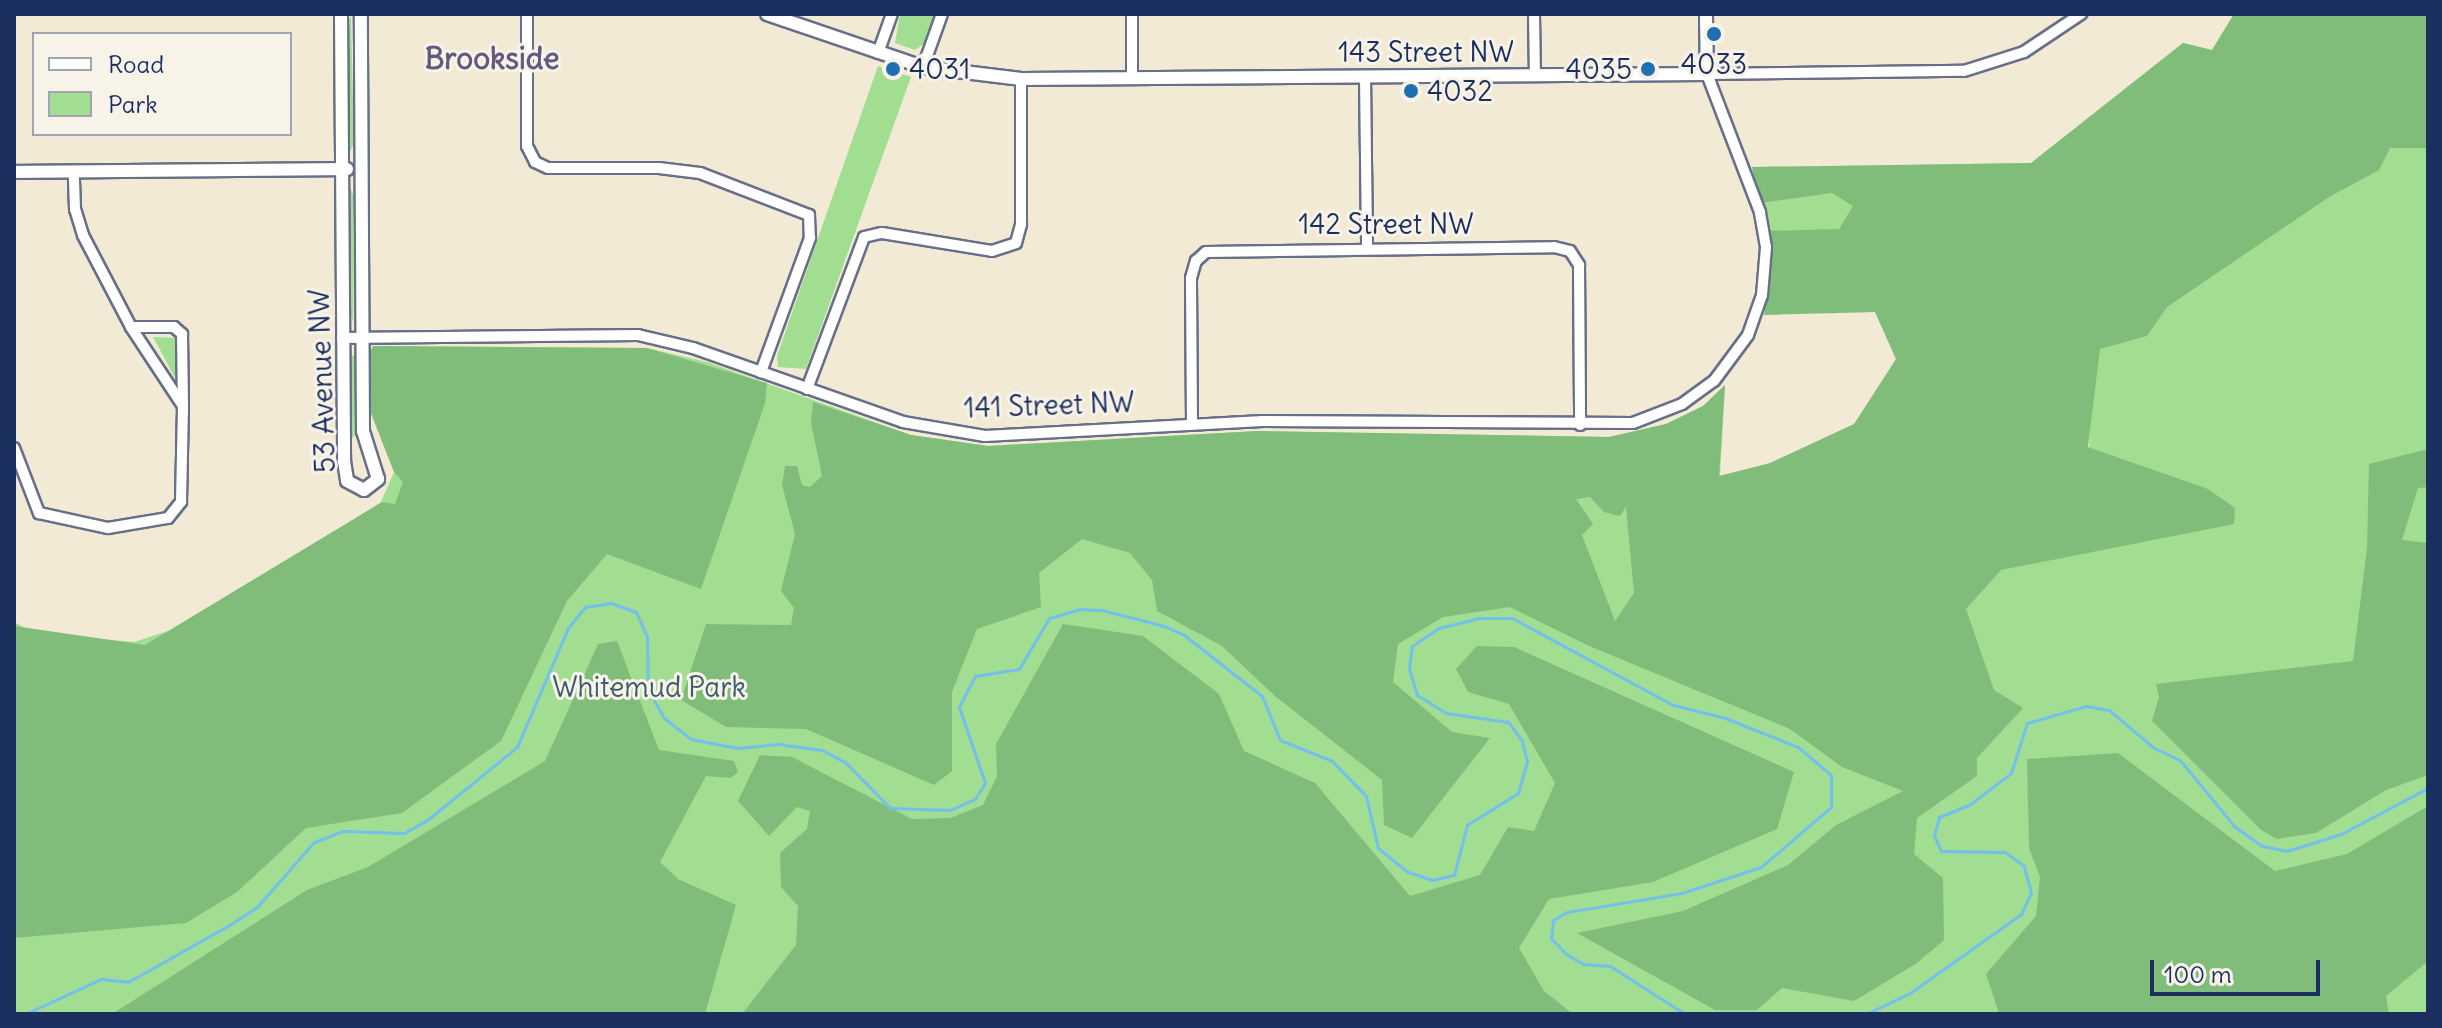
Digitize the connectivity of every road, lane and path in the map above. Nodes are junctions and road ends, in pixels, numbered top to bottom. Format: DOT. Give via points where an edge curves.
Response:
graph roads {
  1 [pos="341,14"];
  2 [pos="361,14"];
  3 [pos="527,14"];
  4 [pos="767,14"];
  5 [pos="892,14"];
  6 [pos="942,14"];
  7 [pos="1132,14"];
  8 [pos="1534,14"];
  9 [pos="1706,14"];
  10 [pos="2081,14"];
  11 [pos="878,53"];
  12 [pos="923,67"];
  13 [pos="1707,74"];
  14 [pos="1535,75"];
  15 [pos="1365,77"];
  16 [pos="1132,78"];
  17 [pos="1021,79"];
  18 [pos="342,169"];
  19 [pos="361,169"];
  20 [pos="74,171"];
  21 [pos="14,172"];
  22 [pos="1367,249"];
  23 [pos="131,327"];
  24 [pos="342,338"];
  25 [pos="362,338"];
  26 [pos="761,372"];
  27 [pos="807,389"];
  28 [pos="183,406"];
  29 [pos="1192,424"];
  30 [pos="1580,425"];
  31 [pos="14,448"];
  1 -- 18 [label="street, 53 Avenue NW"];
  2 -- 19 [label="street, 53 Avenue NW"];
  3 -- 26 [label="street" via="527,146 535,162 553,168 700,173 797,207 811,219 810,238"];
  4 -- 11 [label="street, 143 Street NW"];
  5 -- 11 [label="street"];
  6 -- 12 [label="street"];
  7 -- 16 [label="street"];
  8 -- 14 [label="street"];
  9 -- 13 [label="street"];
  10 -- 13 [label="street, 143 Street NW" via="2024,52 1964,71"];
  11 -- 12 [label="street, 143 Street NW"];
  12 -- 17 [label="street, 143 Street NW"];
  13 -- 14 [label="street, 143 Street NW"];
  13 -- 30 [label="street, 141 Street NW" via="1760,212 1766,262 1762,295 1748,335 1714,381 1682,404 1645,420"];
  14 -- 15 [label="street, 143 Street NW"];
  15 -- 16 [label="street, 143 Street NW"];
  15 -- 22 [label="street"];
  16 -- 17 [label="street, 143 Street NW"];
  17 -- 27 [label="street" via="1021,224 1016,243 992,251 882,233 864,237"];
  18 -- 19 [label="street"];
  18 -- 20 [label="street"];
  18 -- 24 [label="street, 53 Avenue NW"];
  19 -- 25 [label="street, 53 Avenue NW"];
  20 -- 21 [label="street"];
  20 -- 23 [label="street" via="80,227"];
  22 -- 29 [label="street, 142 Street NW" via="1218,249 1199,257 1191,278"];
  22 -- 30 [label="street, 142 Street NW" via="1554,247 1574,255 1580,272"];
  23 -- 28 [label="street"];
  23 -- 28 [label="street" via="174,327 182,334"];
  24 -- 25 [label="street, 141 Street NW"];
  24 -- 25 [label="street, 53 Avenue NW" via="344,474 351,486 364,490 378,479 363,431"];
  25 -- 26 [label="street, 141 Street NW" via="638,335"];
  26 -- 27 [label="street, 141 Street NW"];
  27 -- 29 [label="street, 141 Street NW" via="903,422 985,436"];
  28 -- 31 [label="street" via="181,502 168,518 108,528 39,513"];
  29 -- 30 [label="street, 141 Street NW"];
}
